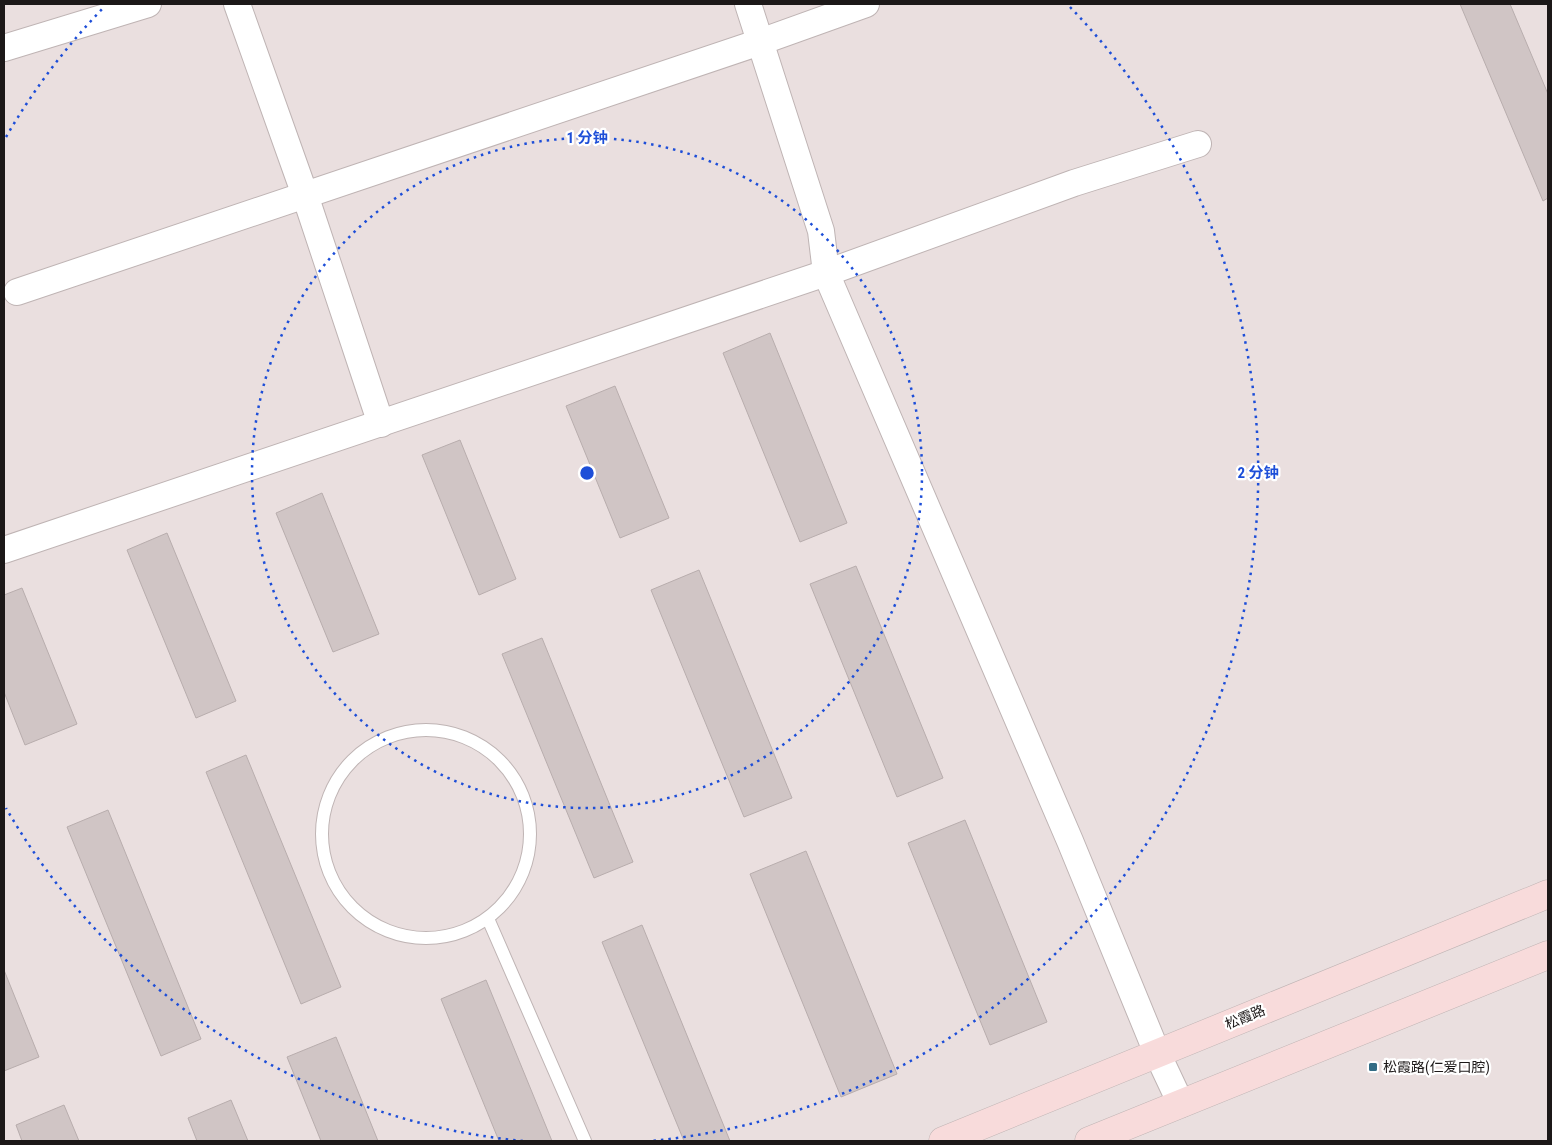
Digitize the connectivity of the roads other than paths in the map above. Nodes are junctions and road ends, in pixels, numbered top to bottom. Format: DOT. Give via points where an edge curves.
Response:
graph roads {
  1 [pos="148,4"];
  2 [pos="237,4"];
  3 [pos="748,4"];
  4 [pos="866,4"];
  5 [pos="760,42"];
  6 [pos="4,48"];
  7 [pos="1198,144"];
  8 [pos="304,195"];
  9 [pos="826,273"];
  10 [pos="17,292"];
  11 [pos="381,424"];
  12 [pos="4,550"];
  13 [pos="1548,894"];
  14 [pos="489,921"];
  15 [pos="1548,954"];
  16 [pos="1157,1053"];
  17 [pos="1181,1104"];
  18 [pos="585,1141"];
  19 [pos="943,1141"];
  20 [pos="1089,1141"];
  1 -- 6 [label="street"];
  2 -- 8 [label="street"];
  3 -- 5 [label="street"];
  4 -- 5 [label="street"];
  5 -- 8 [label="street"];
  5 -- 9 [label="street" via="821,231"];
  7 -- 9 [label="street" via="1074,182"];
  8 -- 10 [label="street"];
  8 -- 11 [label="street"];
  9 -- 11 [label="street"];
  9 -- 16 [label="street"];
  11 -- 12 [label="street"];
  13 -- 16 [label="main road, 松霞路"];
  14 -- 14 [label="lane" via="521,883 532,850 529,810 501,759 469,738 436,728 399,731 351,759 328,794 327,803 322,855 338,894 372,926 426,941"];
  14 -- 18 [label="lane"];
  15 -- 17 [label="main road"];
  16 -- 17 [label="street"];
  16 -- 19 [label="main road, 松霞路"];
  17 -- 20 [label="main road"];
}
